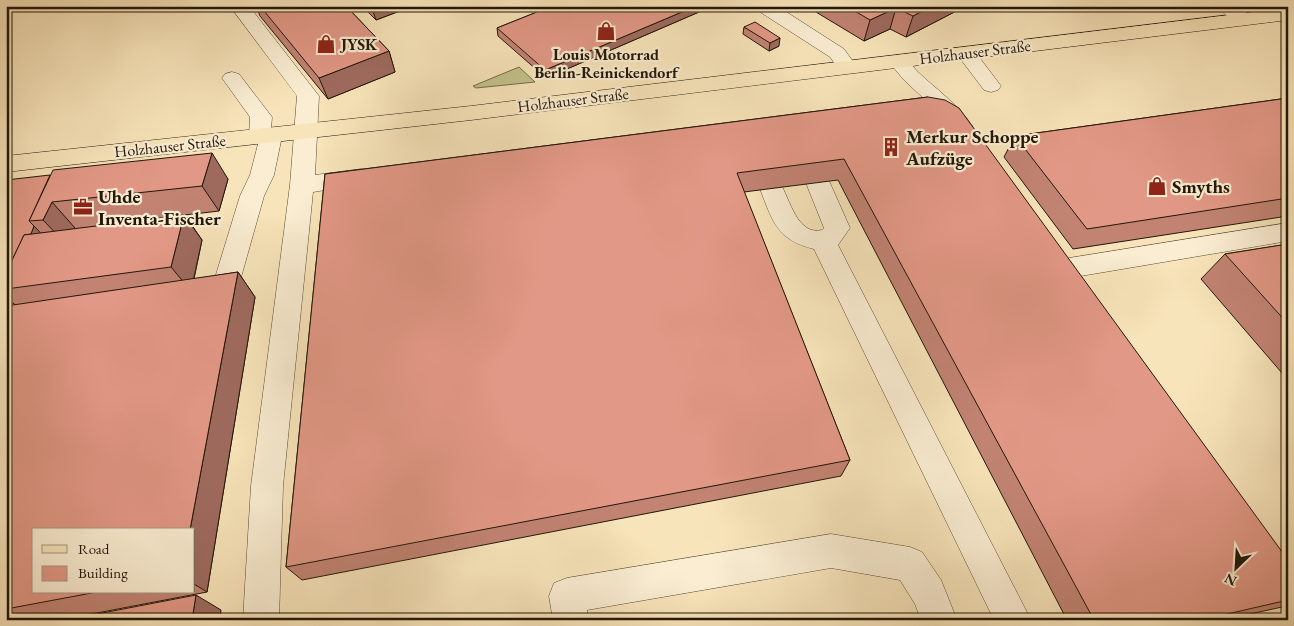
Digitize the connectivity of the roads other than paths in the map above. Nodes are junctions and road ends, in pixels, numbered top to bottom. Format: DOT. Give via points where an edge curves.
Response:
graph roads {
  1 [pos="239,6"];
  2 [pos="1226,6"];
  3 [pos="755,7"];
  4 [pos="1288,14"];
  5 [pos="1245,19"];
  6 [pos="966,53"];
  7 [pos="898,61"];
  8 [pos="847,67"];
  9 [pos="232,78"];
  10 [pos="991,86"];
  11 [pos="945,106"];
  12 [pos="916,109"];
  13 [pos="304,132"];
  14 [pos="265,136"];
  15 [pos="975,144"];
  16 [pos="6,164"];
  17 [pos="380,175"];
  18 [pos="818,183"];
  19 [pos="302,184"];
  20 [pos="772,189"];
  21 [pos="1288,232"];
  22 [pos="823,241"];
  23 [pos="1071,271"];
  24 [pos="227,280"];
  25 [pos="261,620"];
  26 [pos="571,620"];
  27 [pos="939,620"];
  28 [pos="1013,620"];
  1 -- 13 [label="lane" via="308,96"];
  2 -- 5 [label="lane"];
  3 -- 8 [label="lane" via="833,50"];
  4 -- 5 [label="main road, Holzhauser Straße"];
  5 -- 6 [label="main road, Holzhauser Straße"];
  6 -- 7 [label="main road, Holzhauser Straße"];
  6 -- 10 [label="lane"];
  7 -- 8 [label="main road, Holzhauser Straße"];
  7 -- 11 [label="lane" via="910,76"];
  8 -- 13 [label="main road, Holzhauser Straße"];
  9 -- 14 [label="lane" via="261,118"];
  11 -- 12 [label="lane"];
  11 -- 15 [label="lane"];
  13 -- 14 [label="main road, Holzhauser Straße"];
  13 -- 19 [label="lane"];
  14 -- 16 [label="main road, Holzhauser Straße"];
  14 -- 24 [label="lane" via="262,175 252,196"];
  17 -- 19 [label="lane"];
  18 -- 22 [label="lane" via="837,228 833,236"];
  19 -- 25 [label="lane" via="267,486"];
  20 -- 22 [label="lane" via="789,227 810,240"];
  21 -- 23 [label="lane"];
  22 -- 28 [label="lane"];
  26 -- 27 [label="lane" via="567,596 831,551 910,564 928,593"];
}
